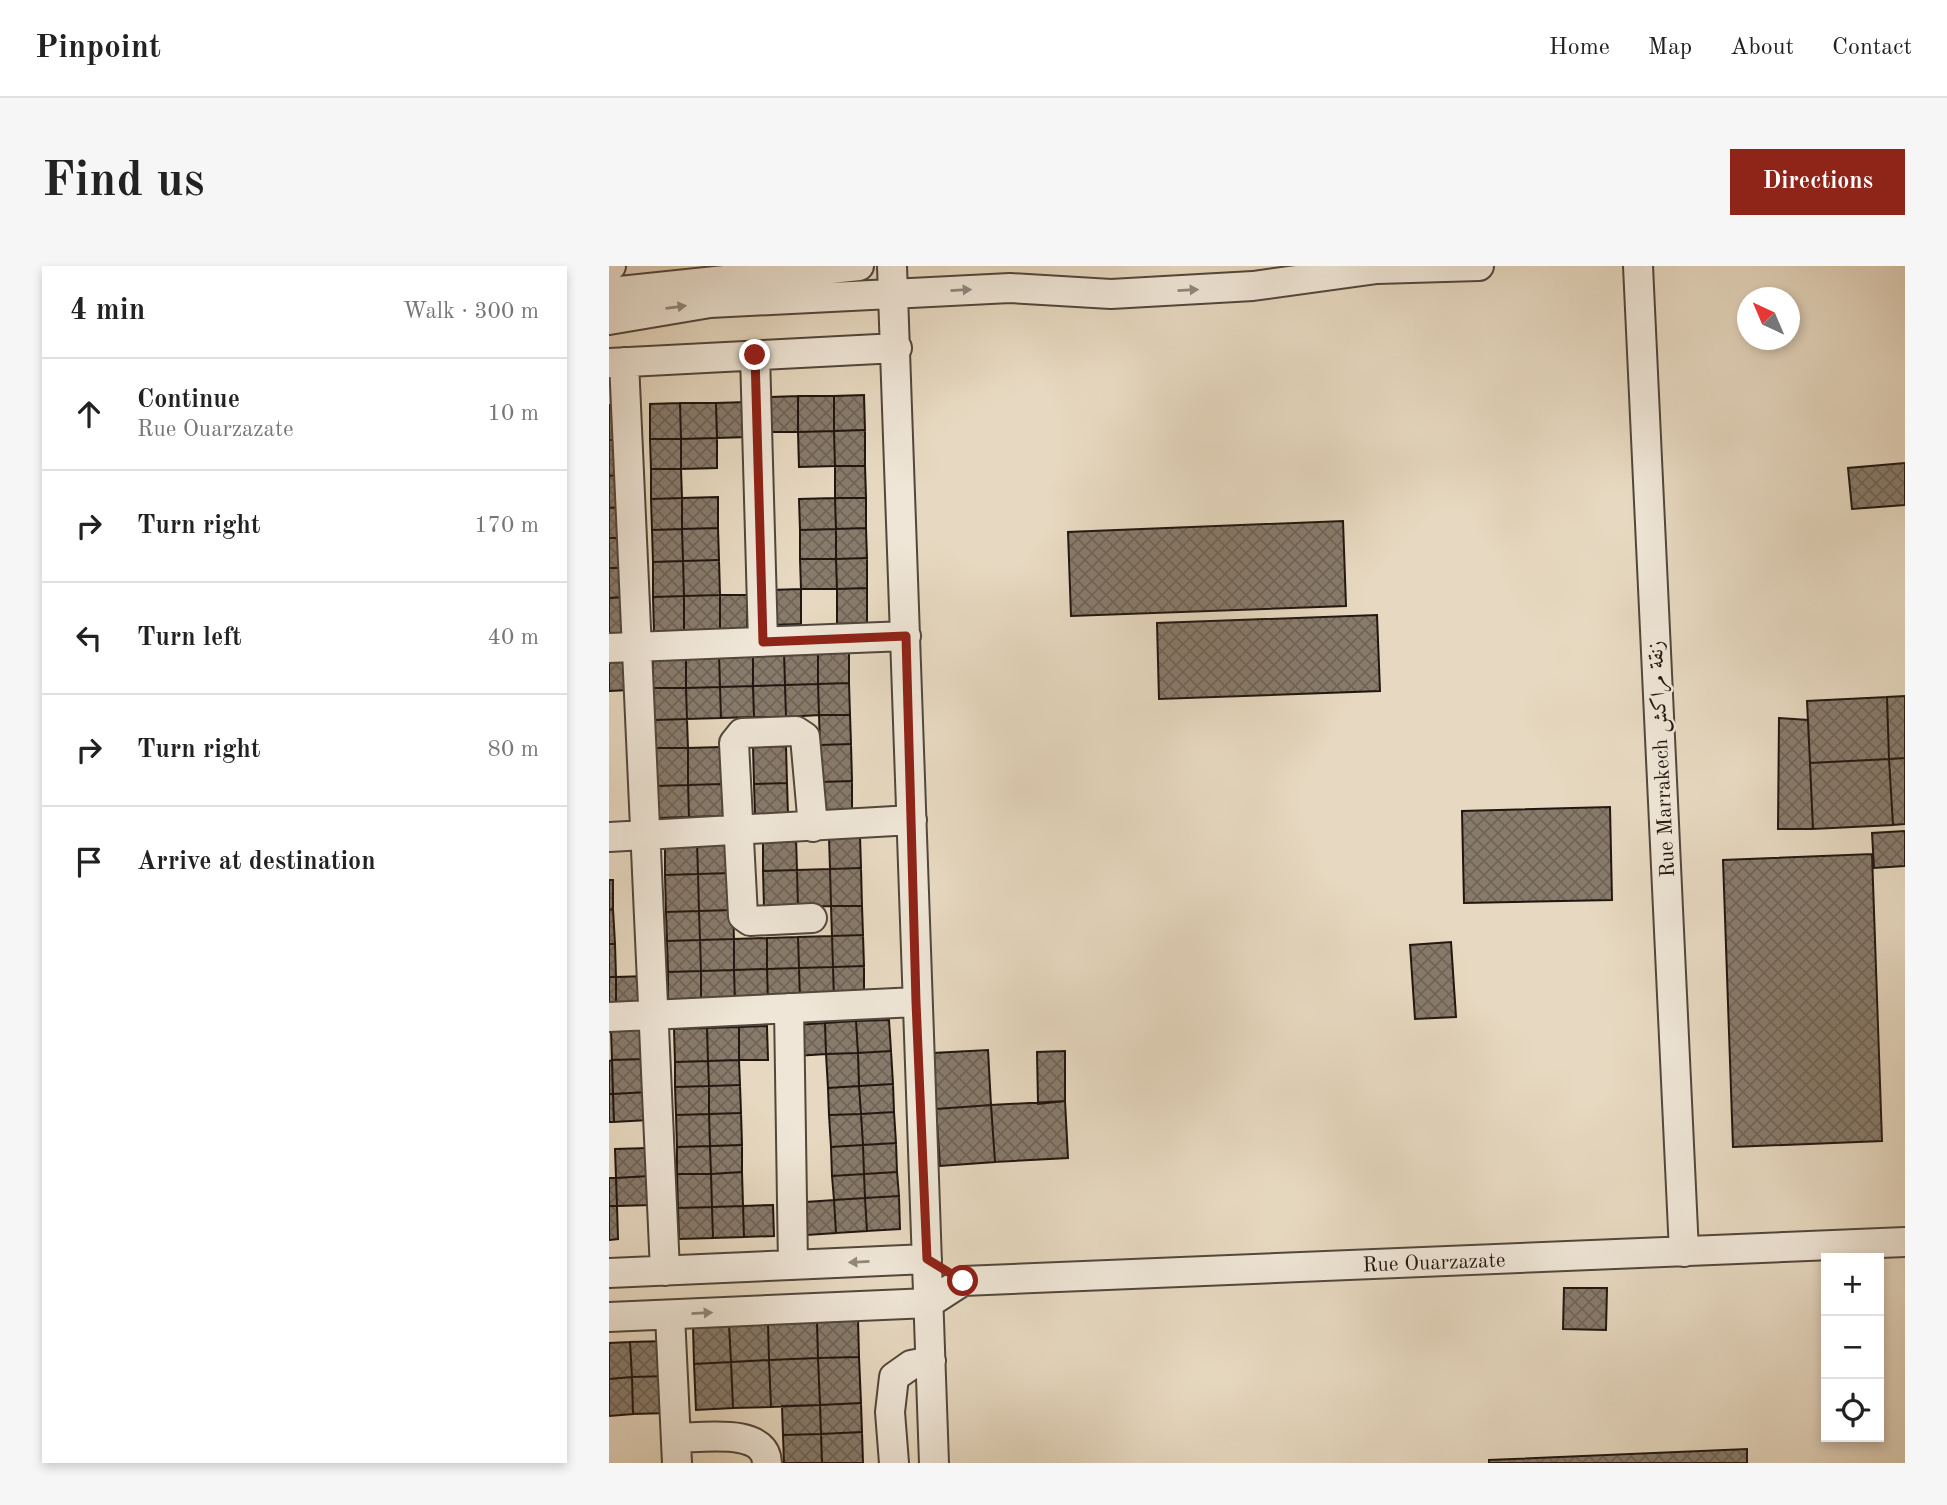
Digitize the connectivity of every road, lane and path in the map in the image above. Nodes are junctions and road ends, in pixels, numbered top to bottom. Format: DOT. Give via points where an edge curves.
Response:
graph roads {
  1 [pos="783,266"];
  2 [pos="859,266"];
  3 [pos="1479,266"];
  4 [pos="1638,266"];
  5 [pos="893,280"];
  6 [pos="609,286"];
  7 [pos="609,292"];
  8 [pos="609,320"];
  9 [pos="897,348"];
  10 [pos="755,355"];
  11 [pos="616,362"];
  12 [pos="906,636"];
  13 [pos="763,642"];
  14 [pos="622,648"];
  15 [pos="912,820"];
  16 [pos="813,827"];
  17 [pos="737,830"];
  18 [pos="645,835"];
  19 [pos="609,836"];
  20 [pos="812,918"];
  21 [pos="916,1002"];
  22 [pos="789,1008"];
  23 [pos="653,1014"];
  24 [pos="609,1017"];
  25 [pos="1905,1242"];
  26 [pos="1684,1252"];
  27 [pos="927,1259"];
  28 [pos="793,1265"];
  29 [pos="665,1271"];
  30 [pos="609,1273"];
  31 [pos="963,1281"];
  32 [pos="929,1303"];
  33 [pos="670,1315"];
  34 [pos="609,1318"];
  35 [pos="931,1361"];
  36 [pos="676,1450"];
  37 [pos="767,1463"];
  38 [pos="894,1463"];
  39 [pos="934,1463"];
  1 -- 6 [label="street"];
  2 -- 7 [label="street"];
  5 -- 3 [label="street, one-way" via="1111,294 1253,286 1377,269"];
  4 -- 26 [label="street, Rue Marrakech زنقة مراكش"];
  8 -- 5 [label="street, one-way"];
  5 -- 9 [label="street"];
  9 -- 10 [label="street"];
  9 -- 12 [label="street"];
  10 -- 11 [label="street"];
  10 -- 13 [label="street"];
  11 -- 14 [label="street"];
  12 -- 13 [label="street"];
  12 -- 15 [label="street"];
  13 -- 14 [label="street"];
  14 -- 18 [label="street"];
  15 -- 16 [label="street"];
  15 -- 21 [label="street"];
  16 -- 17 [label="street"];
  16 -- 17 [label="street" via="805,737 796,731 742,733 734,743"];
  17 -- 18 [label="street"];
  17 -- 20 [label="street" via="743,916 750,921"];
  18 -- 19 [label="street"];
  18 -- 23 [label="street"];
  21 -- 22 [label="street"];
  21 -- 27 [label="street"];
  22 -- 23 [label="street"];
  22 -- 28 [label="street"];
  23 -- 24 [label="street"];
  23 -- 29 [label="street"];
  25 -- 26 [label="street, Rue Ouarzazate"];
  26 -- 31 [label="street, Rue Ouarzazate"];
  27 -- 28 [label="street, one-way"];
  27 -- 31 [label="street"];
  27 -- 32 [label="street"];
  28 -- 29 [label="street"];
  29 -- 30 [label="street"];
  31 -- 32 [label="street"];
  33 -- 32 [label="street, one-way"];
  32 -- 35 [label="street"];
  33 -- 34 [label="street"];
  33 -- 36 [label="street"];
  35 -- 38 [label="street" via="911,1365 894,1377 890,1412"];
  35 -- 39 [label="street"];
  36 -- 37 [label="street" via="750,1439 767,1453"];
}
